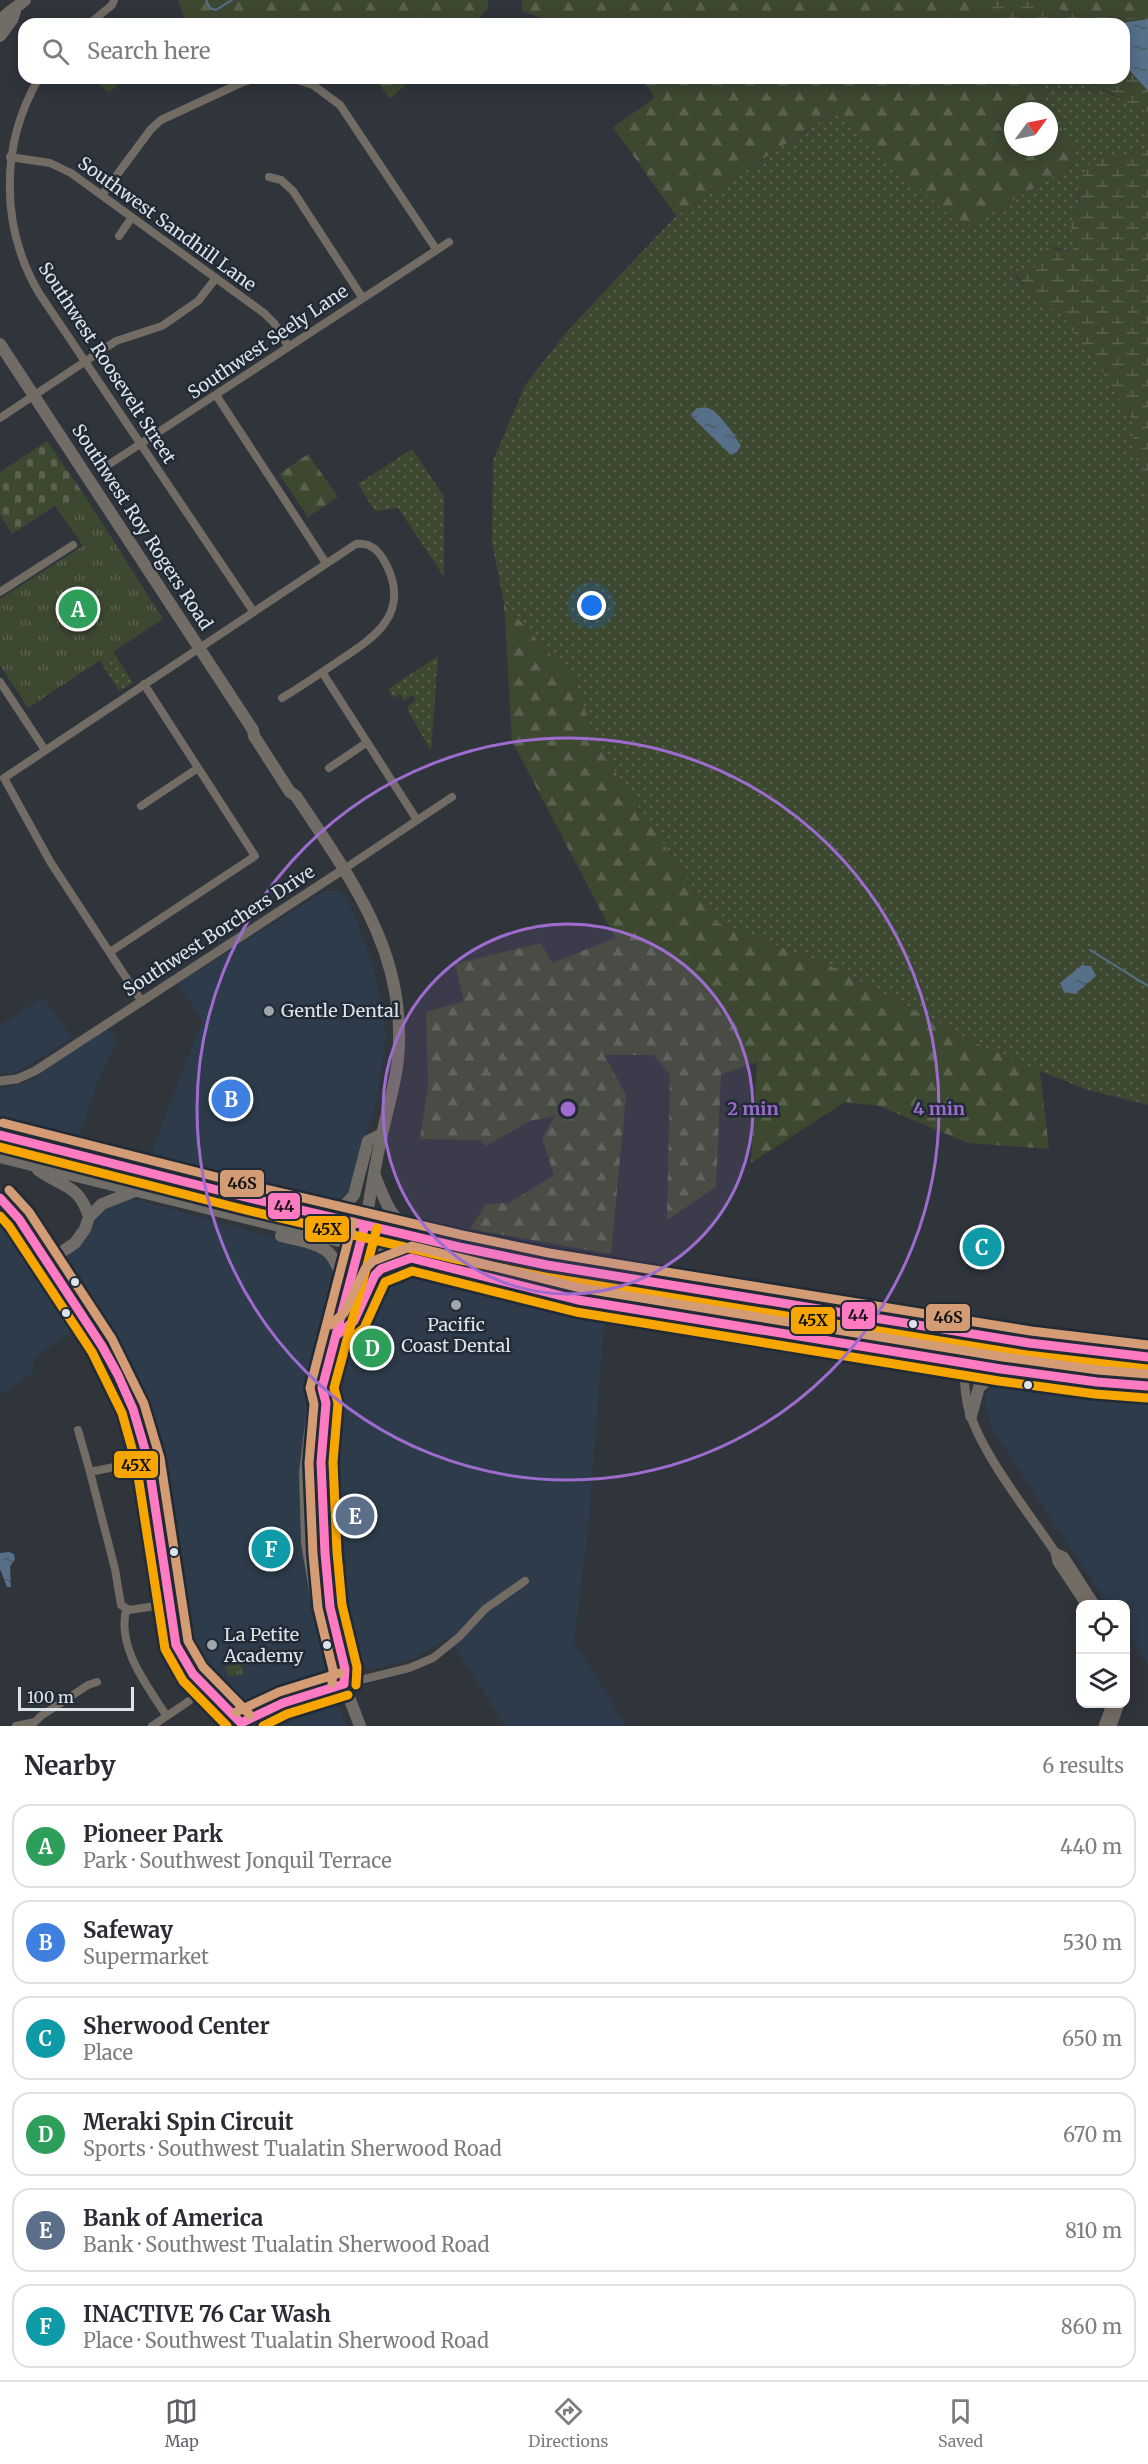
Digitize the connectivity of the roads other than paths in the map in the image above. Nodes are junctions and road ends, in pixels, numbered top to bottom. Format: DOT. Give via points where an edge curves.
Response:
graph roads {
  1 [pos="24,0"];
  2 [pos="114,0"];
  3 [pos="15,10"];
  4 [pos="96,18"];
  5 [pos="0,21"];
  6 [pos="0,36"];
  7 [pos="36,84"];
  8 [pos="239,84"];
  9 [pos="310,84"];
  10 [pos="10,157"];
  11 [pos="269,177"];
  12 [pos="102,195"];
  13 [pos="132,218"];
  14 [pos="119,236"];
  15 [pos="449,242"];
  16 [pos="436,249"];
  17 [pos="216,278"];
  18 [pos="362,297"];
  19 [pos="0,344"];
  20 [pos="288,346"];
  21 [pos="85,362"];
  22 [pos="216,395"];
  23 [pos="34,396"];
  24 [pos="0,418"];
  25 [pos="140,443"];
  26 [pos="105,466"];
  27 [pos="73,544"];
  28 [pos="326,563"];
  29 [pos="0,592"];
  30 [pos="253,611"];
  31 [pos="199,647"];
  32 [pos="322,672"];
  33 [pos="0,682"];
  34 [pos="144,684"];
  35 [pos="282,698"];
  36 [pos="366,743"];
  37 [pos="45,750"];
  38 [pos="198,768"];
  39 [pos="329,768"];
  40 [pos="452,797"];
  41 [pos="141,806"];
  42 [pos="417,820"];
  43 [pos="344,868"];
  44 [pos="110,952"];
  45 [pos="142,1002"];
  46 [pos="0,1081"];
  47 [pos="382,1134"];
  48 [pos="0,1135"];
  49 [pos="0,1157"];
  50 [pos="30,1165"];
  51 [pos="374,1173"];
  52 [pos="136,1191"];
  53 [pos="0,1197"];
  54 [pos="325,1215"];
  55 [pos="89,1217"];
  56 [pos="238,1217"];
  57 [pos="365,1225"];
  58 [pos="359,1247"];
  59 [pos="479,1251"];
  60 [pos="411,1258"];
  61 [pos="48,1262"];
  62 [pos="348,1294"];
  63 [pos="338,1334"];
  64 [pos="967,1334"];
  65 [pos="1148,1357"];
  66 [pos="964,1363"];
  67 [pos="1001,1369"];
  68 [pos="1148,1386"];
  69 [pos="322,1388"];
  70 [pos="971,1416"];
  71 [pos="78,1430"];
  72 [pos="148,1460"];
  73 [pos="90,1472"];
  74 [pos="305,1478"];
  75 [pos="325,1546"];
  76 [pos="1055,1551"];
  77 [pos="525,1581"];
  78 [pos="1082,1600"];
  79 [pos="1092,1600"];
  80 [pos="169,1604"];
  81 [pos="126,1610"];
  82 [pos="97,1682"];
  83 [pos="344,1684"];
  84 [pos="189,1701"];
  85 [pos="1110,1708"];
  86 [pos="1119,1708"];
  87 [pos="166,1715"];
  88 [pos="35,1724"];
  89 [pos="239,1725"];
  90 [pos="16,1726"];
  91 [pos="152,1726"];
  92 [pos="360,1726"];
  93 [pos="1103,1726"];
  94 [pos="1112,1726"];
  1 -- 3 [label="main road"];
  2 -- 4 [label="street"];
  3 -- 5 [label="main road"];
  3 -- 6 [label="main road"];
  7 -- 10 [label="street, Southwest Roosevelt Street" via="21,112"];
  8 -- 12 [label="street" via="160,120"];
  9 -- 16 [label="street" via="340,105"];
  10 -- 12 [label="street, Southwest Sandhill Lane" via="56,165"];
  10 -- 21 [label="street, Southwest Roosevelt Street" via="8,206 21,259"];
  11 -- 18 [label="street" via="281,180 293,191"];
  12 -- 13 [label="street, Southwest Sandhill Lane"];
  13 -- 14 [label="street"];
  13 -- 17 [label="street, Southwest Sandhill Lane"];
  15 -- 16 [label="street, Southwest Seely Lane"];
  16 -- 18 [label="street, Southwest Seely Lane"];
  17 -- 20 [label="street, Southwest Sandhill Lane" via="269,317"];
  17 -- 21 [label="street" via="193,306 162,326 122,338"];
  18 -- 20 [label="street, Southwest Seely Lane"];
  19 -- 23 [label="main road, Southwest Roy Rogers Road"];
  20 -- 22 [label="street, Southwest Seely Lane"];
  21 -- 23 [label="street"];
  21 -- 25 [label="street, Southwest Roosevelt Street"];
  22 -- 25 [label="street, Southwest Seely Lane"];
  22 -- 28 [label="street"];
  23 -- 24 [label="street"];
  23 -- 31 [label="main road, Southwest Roy Rogers Road"];
  25 -- 26 [label="street, Southwest Seely Lane"];
  25 -- 30 [label="street, Southwest Roosevelt Street"];
  27 -- 29 [label="street"];
  28 -- 30 [label="street"];
  28 -- 32 [label="street" via="356,544 366,543 384,560 394,588 390,615 377,634"];
  30 -- 31 [label="street"];
  31 -- 34 [label="street"];
  31 -- 43 [label="main road, Southwest Roy Rogers Road" via="253,730 260,733 278,760 296,796"];
  32 -- 35 [label="street"];
  32 -- 36 [label="street"];
  33 -- 37 [label="street"];
  34 -- 37 [label="street"];
  34 -- 38 [label="street"];
  36 -- 39 [label="street"];
  36 -- 42 [label="street"];
  37 -- 44 [label="street" via="4,778 51,863"];
  38 -- 41 [label="street"];
  38 -- 44 [label="street" via="255,856"];
  40 -- 42 [label="street, Southwest Borchers Drive"];
  42 -- 43 [label="street, Southwest Borchers Drive"];
  43 -- 45 [label="street, Southwest Borchers Drive"];
  43 -- 47 [label="main road, Southwest Roy Rogers Road" via="381,938 398,1005 398,1064"];
  44 -- 45 [label="street"];
  45 -- 46 [label="street, Southwest Borchers Drive" via="35,1071 16,1080"];
  47 -- 51 [label="main road, Southwest Roy Rogers Road"];
  47 -- 54 [label="highway" via="368,1141 354,1195"];
  48 -- 54 [label="highway"];
  49 -- 50 [label="highway"];
  50 -- 52 [label="highway"];
  50 -- 55 [label="highway" via="76,1192"];
  51 -- 57 [label="main road, Southwest Roy Rogers Road"];
  51 -- 59 [label="highway" via="397,1219 415,1227 465,1237"];
  52 -- 55 [label="highway" via="105,1202"];
  52 -- 56 [label="highway"];
  53 -- 61 [label="street" via="15,1212"];
  54 -- 57 [label="highway"];
  55 -- 61 [label="highway" via="75,1243"];
  56 -- 58 [label="highway"];
  56 -- 62 [label="highway" via="246,1227 327,1250 334,1257"];
  57 -- 58 [label="highway"];
  57 -- 59 [label="highway"];
  58 -- 60 [label="highway"];
  58 -- 62 [label="highway"];
  59 -- 64 [label="highway"];
  60 -- 63 [label="highway" via="375,1275 354,1321"];
  60 -- 66 [label="highway" via="578,1300"];
  61 -- 72 [label="street" via="118,1375"];
  62 -- 63 [label="highway"];
  63 -- 69 [label="highway"];
  64 -- 65 [label="highway"];
  64 -- 66 [label="street"];
  66 -- 67 [label="highway"];
  66 -- 70 [label="street"];
  67 -- 68 [label="highway"];
  67 -- 70 [label="highway" via="979,1387"];
  69 -- 74 [label="highway" via="314,1400"];
  69 -- 75 [label="highway" via="326,1403 321,1462"];
  70 -- 76 [label="street" via="992,1458"];
  71 -- 73 [label="street"];
  72 -- 73 [label="street"];
  72 -- 80 [label="street"];
  73 -- 81 [label="street" via="121,1605"];
  74 -- 75 [label="highway" via="312,1492 319,1537"];
  74 -- 83 [label="highway" via="307,1543 318,1608 333,1671"];
  75 -- 83 [label="highway" via="330,1607 345,1669"];
  76 -- 78 [label="street"];
  76 -- 79 [label="street" via="1064,1556"];
  77 -- 83 [label="street" via="485,1609 433,1658"];
  80 -- 81 [label="street"];
  80 -- 89 [label="street" via="183,1660"];
  81 -- 87 [label="street" via="131,1656"];
  82 -- 88 [label="street" via="88,1684"];
  83 -- 89 [label="street" via="283,1703"];
  83 -- 92 [label="highway"];
  84 -- 87 [label="street"];
  85 -- 93 [label="street"];
  86 -- 94 [label="street"];
  87 -- 91 [label="street"];
  88 -- 90 [label="street"];
}
